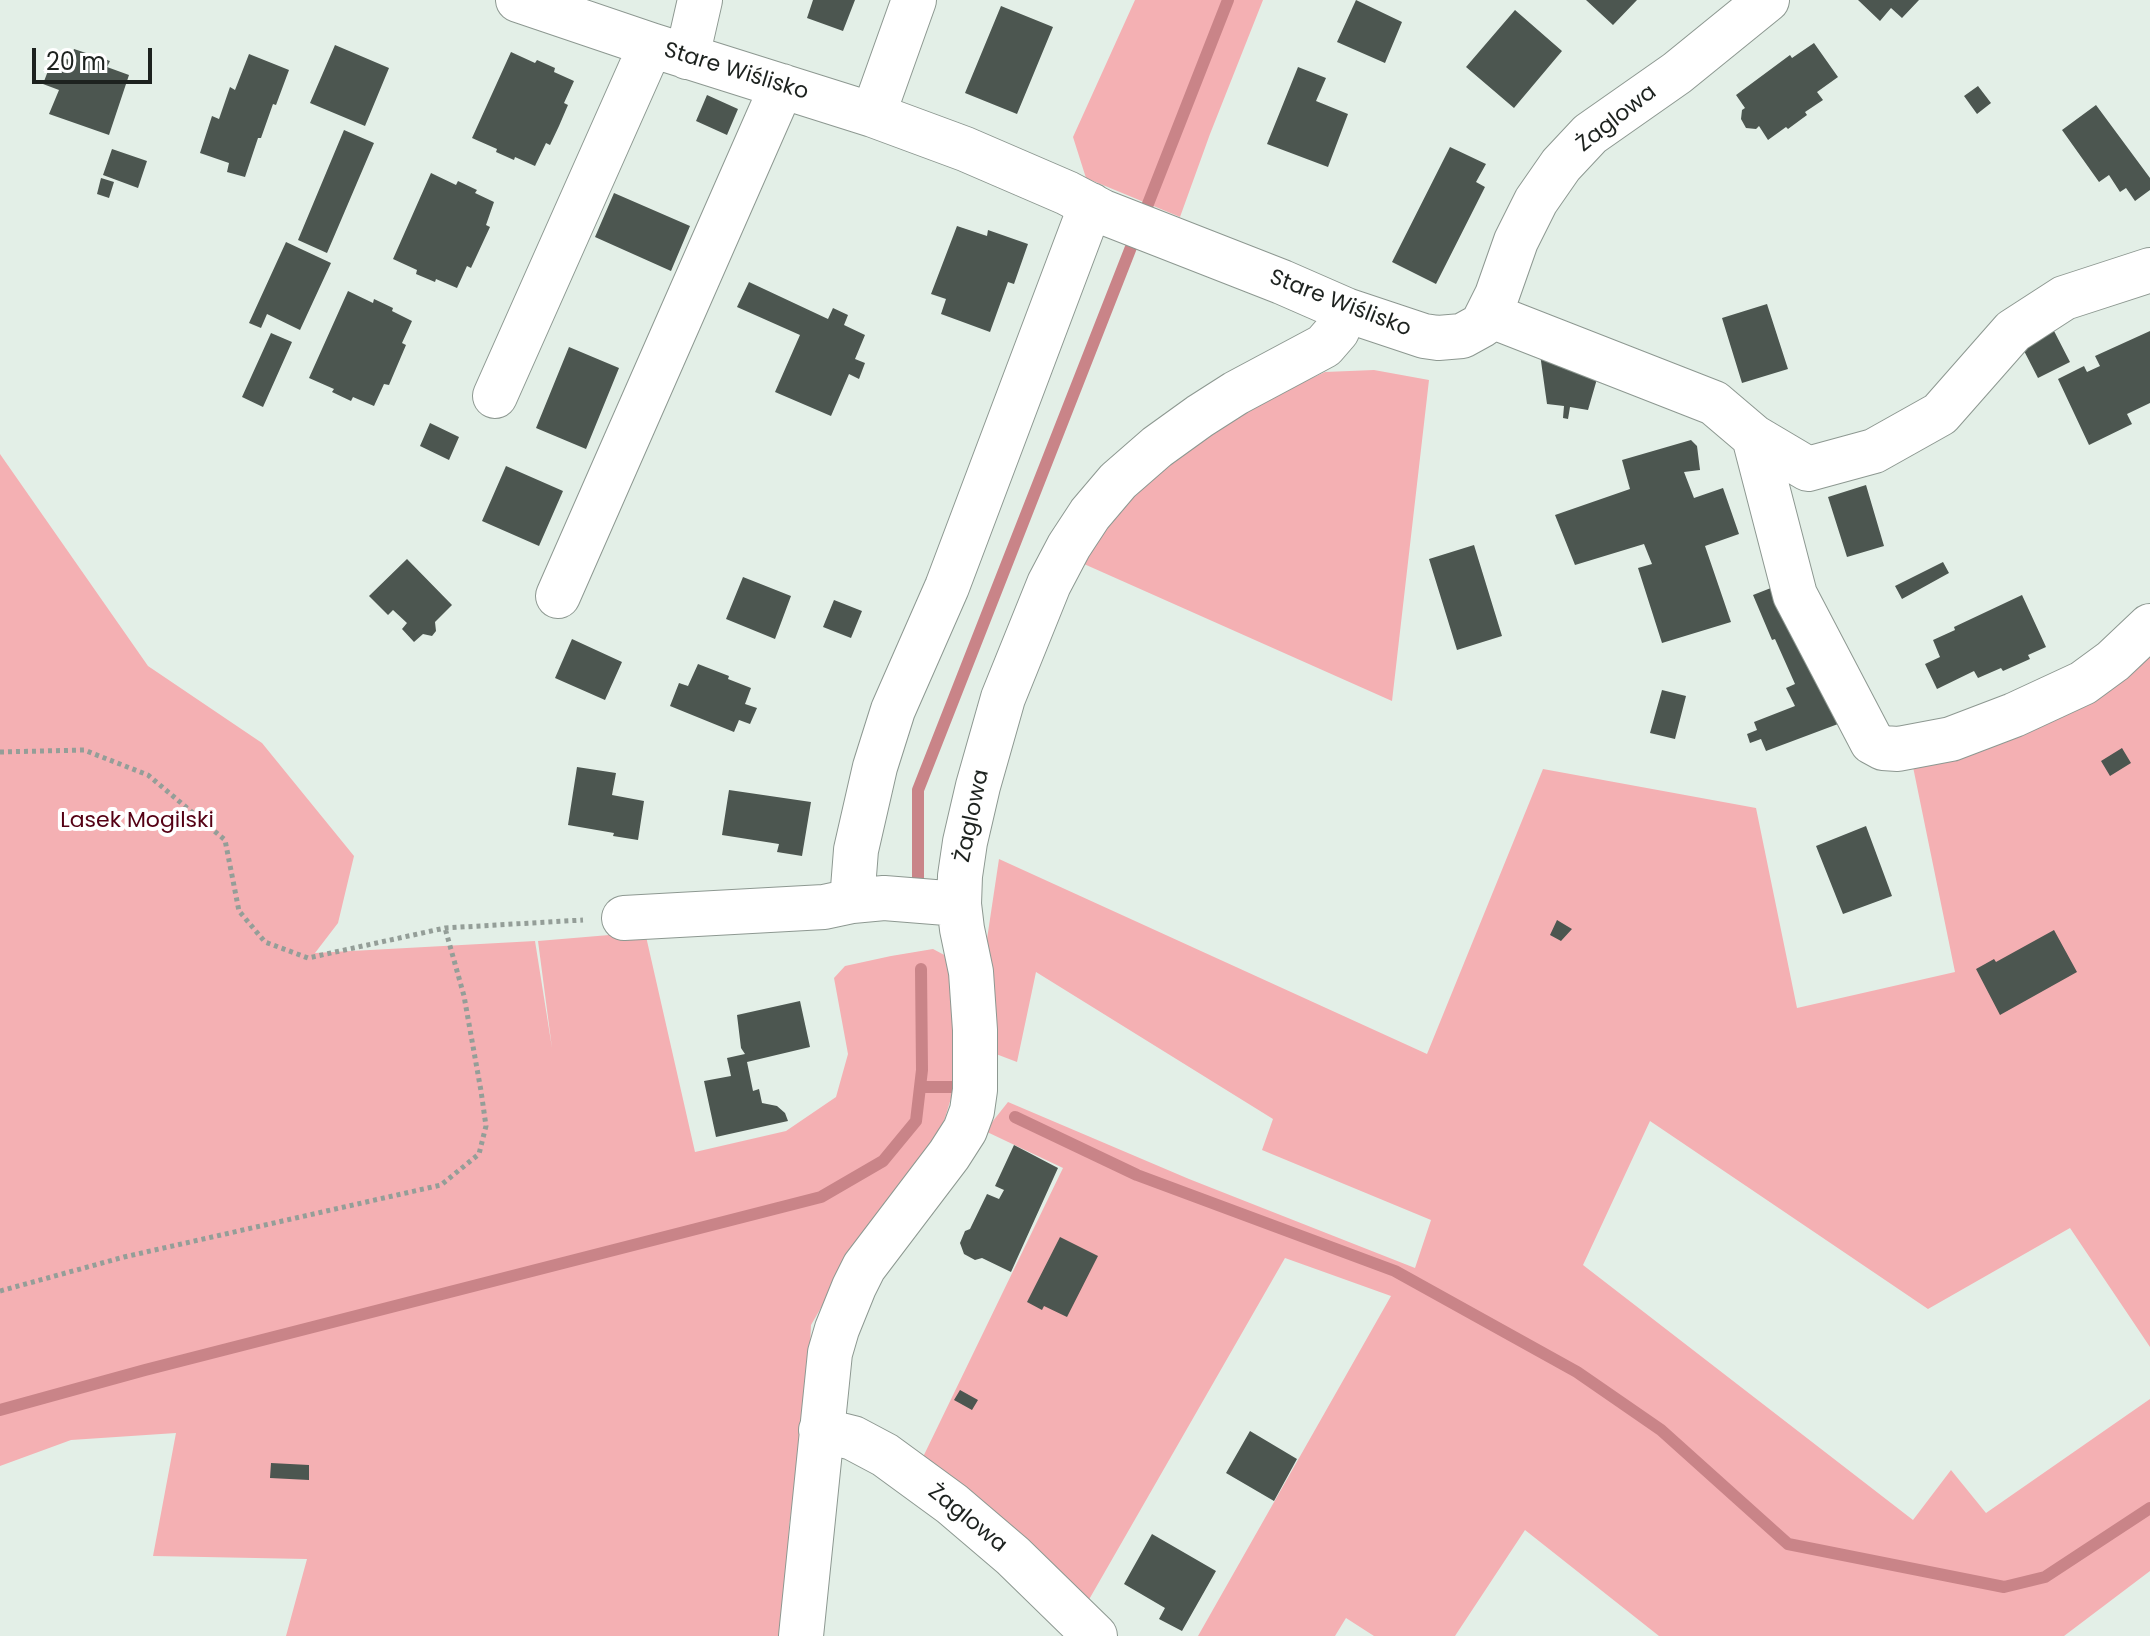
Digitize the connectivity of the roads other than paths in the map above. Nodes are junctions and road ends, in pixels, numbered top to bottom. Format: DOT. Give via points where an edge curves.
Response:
graph roads {
  1 [pos="518,0"];
  2 [pos="700,0"];
  3 [pos="914,0"];
  4 [pos="1767,0"];
  5 [pos="669,51"];
  6 [pos="782,86"];
  7 [pos="873,115"];
  8 [pos="1097,209"];
  9 [pos="2150,270"];
  10 [pos="1346,310"];
  11 [pos="1489,315"];
  12 [pos="495,396"];
  13 [pos="1754,437"];
  14 [pos="558,596"];
  15 [pos="2150,626"];
  16 [pos="852,901"];
  17 [pos="959,904"];
  18 [pos="624,918"];
  19 [pos="821,1430"];
  20 [pos="801,1636"];
  21 [pos="1095,1636"];
  1 -- 5 [label="street, Stare Wiślisko"];
  2 -- 5 [label="street"];
  3 -- 7 [label="street"];
  4 -- 11 [label="street, Żaglowa" via="1590,134 1561,165 1516,241"];
  5 -- 6 [label="street, Stare Wiślisko"];
  5 -- 12 [label="street"];
  6 -- 7 [label="street, Stare Wiślisko"];
  6 -- 14 [label="street"];
  7 -- 8 [label="street, Stare Wiślisko" via="965,149"];
  8 -- 10 [label="street, Stare Wiślisko"];
  8 -- 16 [label="street" via="893,710 856,850"];
  9 -- 13 [label="street" via="2064,298 2013,331 1940,414 1874,451 1808,469"];
  10 -- 11 [label="street, Stare Wiślisko" via="1438,338 1472,332"];
  10 -- 17 [label="street, Żaglowa" via="1324,346 1236,393 1157,447 1118,481 1069,546 1003,698 965,842"];
  11 -- 13 [label="street" via="1714,403"];
  13 -- 15 [label="street" via="1795,595 1872,742 1883,748 1951,739 2014,715 2083,683"];
  16 -- 17 [label="street"];
  16 -- 18 [label="street"];
  17 -- 19 [label="street, Żaglowa" via="973,1001 972,1111 949,1155 854,1287 830,1353"];
  19 -- 20 [label="street, Żaglowa"];
  19 -- 21 [label="street, Żaglowa" via="853,1438 885,1455 952,1504"];
}
